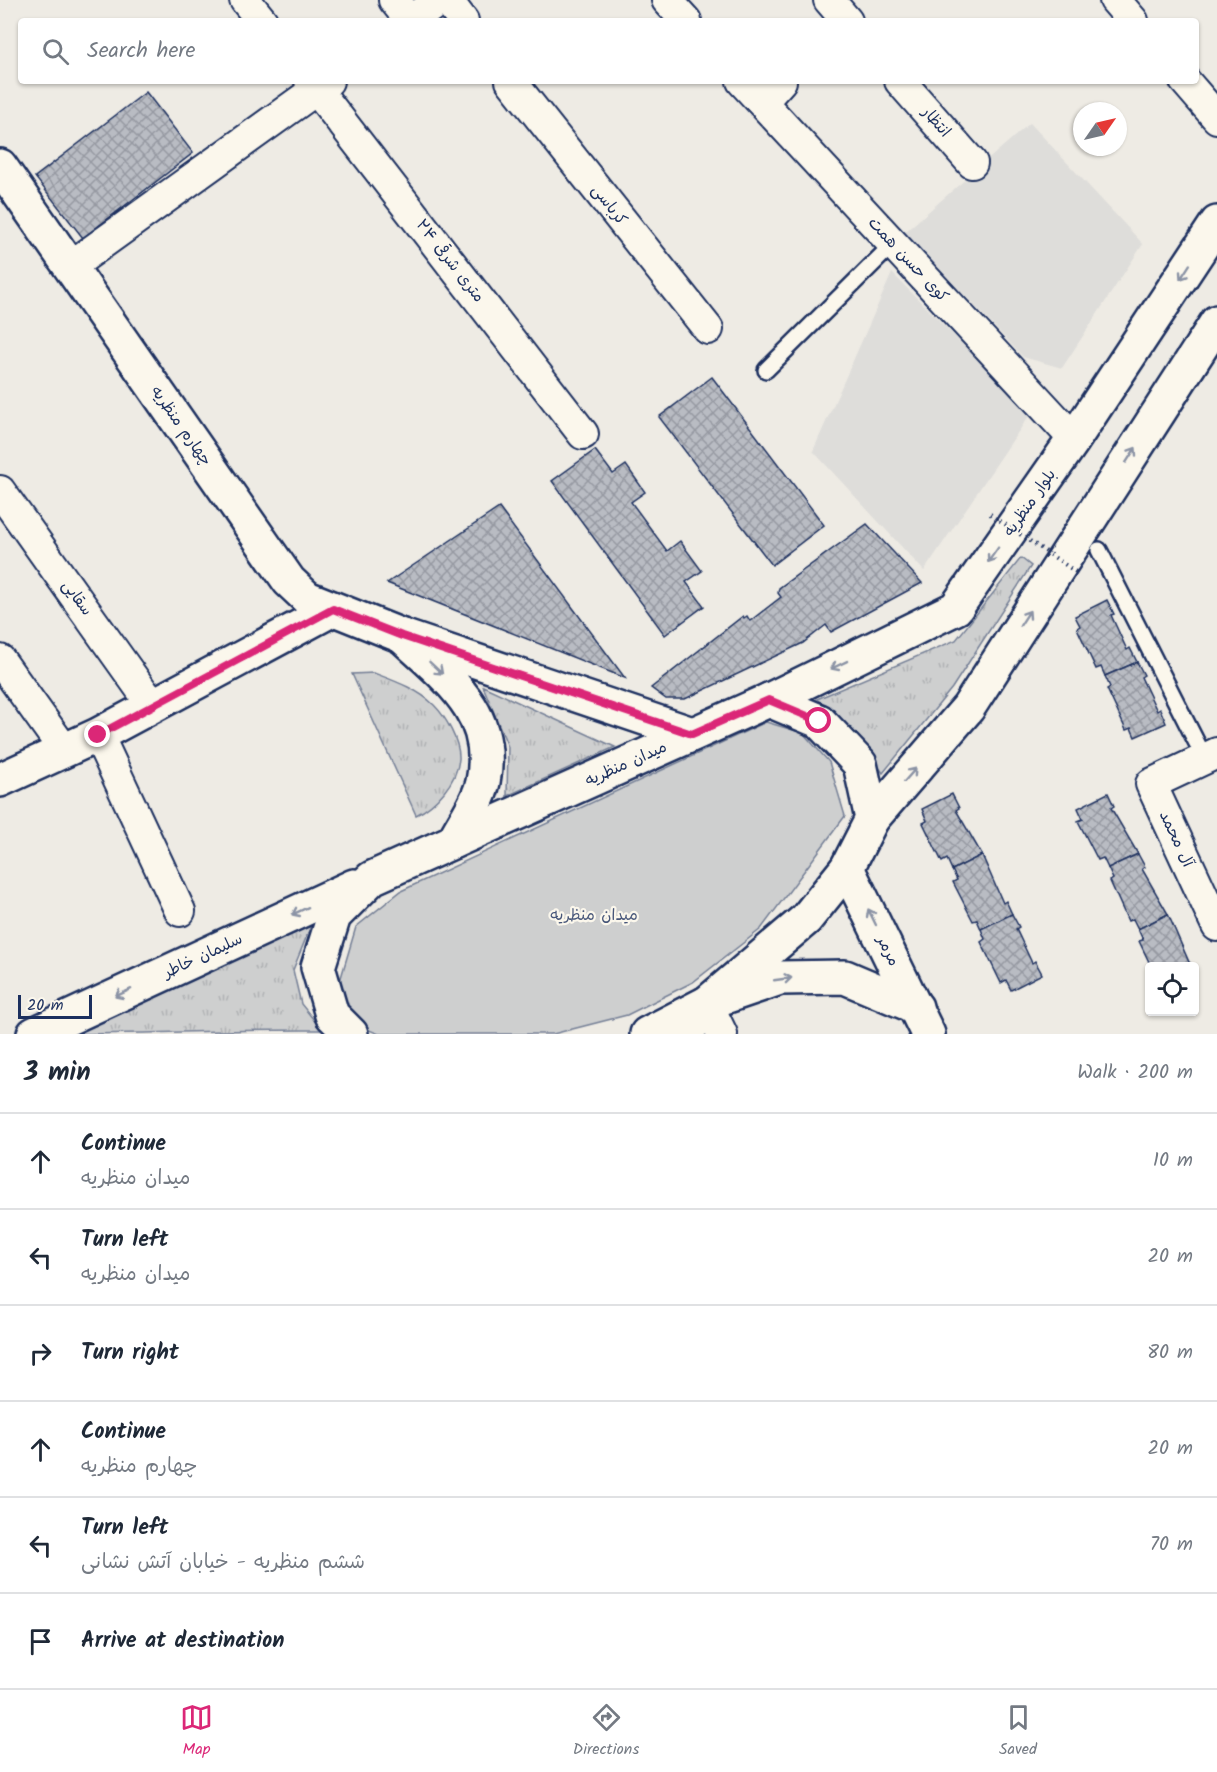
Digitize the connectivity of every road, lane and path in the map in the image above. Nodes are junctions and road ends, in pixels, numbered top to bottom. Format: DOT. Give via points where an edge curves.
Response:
graph roads {
  1 [pos="245,0"];
  2 [pos="394,0"];
  3 [pos="440,0"];
  4 [pos="447,0"];
  5 [pos="667,0"];
  6 [pos="1115,0"];
  7 [pos="260,18"];
  8 [pos="409,18"];
  9 [pos="415,18"];
  10 [pos="462,18"];
  11 [pos="683,18"];
  12 [pos="1130,18"];
  13 [pos="318,84"];
  14 [pos="513,84"];
  15 [pos="903,84"];
  16 [pos="1188,84"];
  17 [pos="761,88"];
  18 [pos="1217,118"];
  19 [pos="972,163"];
  20 [pos="0,166"];
  21 [pos="1217,223"];
  22 [pos="893,244"];
  23 [pos="70,266"];
  24 [pos="1217,322"];
  25 [pos="708,329"];
  26 [pos="766,370"];
  27 [pos="583,434"];
  28 [pos="1074,439"];
  29 [pos="0,491"];
  30 [pos="990,514"];
  31 [pos="1099,550"];
  32 [pos="1076,572"];
  33 [pos="333,609"];
  34 [pos="402,636"];
  35 [pos="0,660"];
  36 [pos="769,700"];
  37 [pos="153,706"];
  38 [pos="692,734"];
  39 [pos="98,735"];
  40 [pos="65,751"];
  41 [pos="1211,756"];
  42 [pos="0,780"];
  43 [pos="872,819"];
  44 [pos="454,841"];
  45 [pos="847,868"];
  46 [pos="372,878"];
  47 [pos="180,911"];
  48 [pos="1217,926"];
  49 [pos="707,1003"];
  50 [pos="922,1021"];
  51 [pos="34,1034"];
  52 [pos="351,1034"];
  53 [pos="647,1034"];
  54 [pos="686,1034"];
  55 [pos="722,1034"];
  1 -- 7 [label="street"];
  2 -- 8 [label="street"];
  3 -- 9 [label="street"];
  4 -- 10 [label="street"];
  5 -- 11 [label="street"];
  6 -- 12 [label="street"];
  13 -- 23 [label="street"];
  13 -- 27 [label="street, ۲۴ متری شرقی"];
  14 -- 25 [label="street, کرباسی"];
  15 -- 19 [label="street, انتظار"];
  16 -- 18 [label="street"];
  17 -- 22 [label="street, کوی حسن همت"];
  20 -- 23 [label="main road, چهارم منظریه"];
  21 -- 28 [label="main road, بلوار منظریه, one-way"];
  22 -- 26 [label="lane"];
  22 -- 28 [label="street, کوی حسن همت"];
  23 -- 33 [label="main road, چهارم منظریه" via="289,581 307,597"];
  43 -- 24 [label="main road, one-way" via="968,708"];
  28 -- 36 [label="main road, بلوار منظریه, one-way" via="956,608"];
  29 -- 37 [label="street, سقایی"];
  30 -- 32 [label="path, bridge"];
  31 -- 41 [label="lane"];
  33 -- 34 [label="main road, چهارم منظریه"];
  33 -- 37 [label="main road"];
  34 -- 38 [label="main road, چهارم منظریه"];
  34 -- 44 [label="main road, one-way" via="461,691 484,734 483,783"];
  35 -- 40 [label="street"];
  36 -- 38 [label="main road, ميدان منظریه"];
  36 -- 43 [label="main road" via="819,721 860,764"];
  37 -- 39 [label="main road"];
  38 -- 44 [label="main road, ميدان منظریه"];
  39 -- 40 [label="main road"];
  39 -- 47 [label="street"];
  40 -- 42 [label="main road"];
  41 -- 48 [label="street, آل محمد" via="1151,784"];
  43 -- 45 [label="main road"];
  44 -- 46 [label="main road, ميدان منظریه"];
  45 -- 49 [label="main road" via="806,919"];
  50 -- 45 [label="main road, مرمر, one-way"];
  46 -- 51 [label="main road, سلیمان خاطر, one-way"];
  46 -- 52 [label="main road, ميدان منظریه" via="334,916 318,967 332,1015"];
  49 -- 50 [label="main road, one-way" via="780,978 845,977"];
  49 -- 53 [label="main road"];
  49 -- 54 [label="main road"];
  49 -- 55 [label="street"];
}
